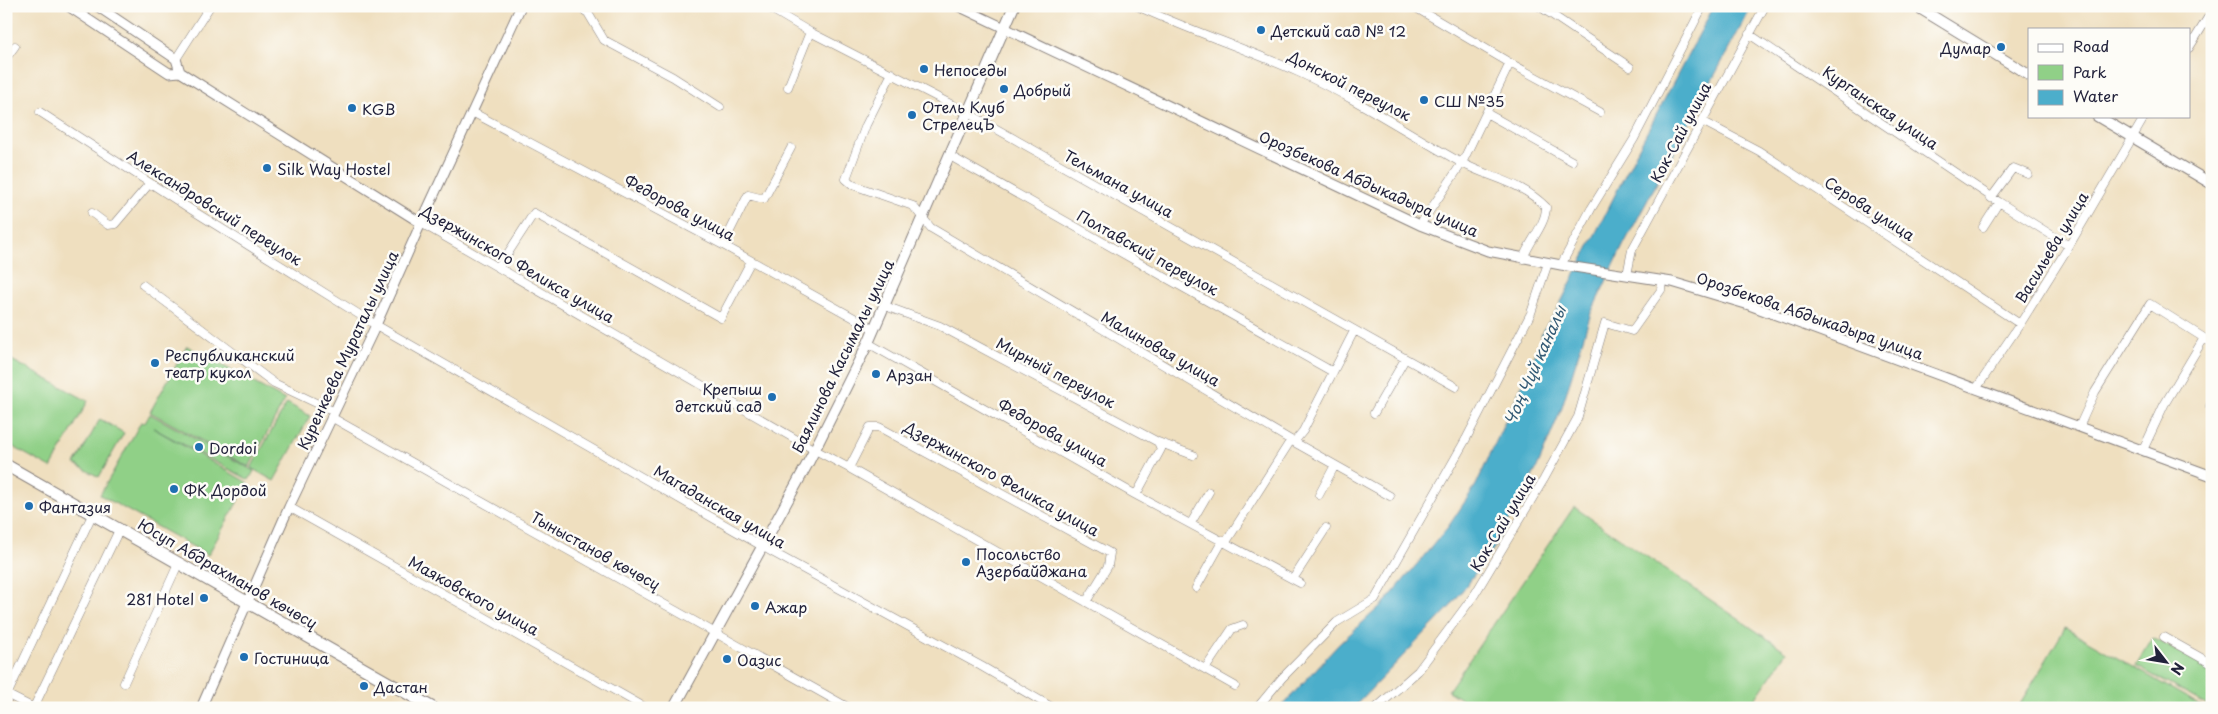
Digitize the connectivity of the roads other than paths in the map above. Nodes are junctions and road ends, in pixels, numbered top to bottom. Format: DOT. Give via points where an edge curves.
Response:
graph roads {
  1 [pos="68,6"];
  2 [pos="97,6"];
  3 [pos="210,6"];
  4 [pos="521,6"];
  5 [pos="576,6"];
  6 [pos="766,6"];
  7 [pos="958,6"];
  8 [pos="1014,6"];
  9 [pos="1137,6"];
  10 [pos="1413,6"];
  11 [pos="1540,6"];
  12 [pos="1702,6"];
  13 [pos="1765,6"];
  14 [pos="1916,6"];
  15 [pos="2212,10"];
  16 [pos="1004,28"];
  17 [pos="810,32"];
  18 [pos="1748,34"];
  19 [pos="15,46"];
  20 [pos="2190,46"];
  21 [pos="6,58"];
  22 [pos="176,59"];
  23 [pos="1510,63"];
  24 [pos="1630,67"];
  25 [pos="180,72"];
  26 [pos="892,73"];
  27 [pos="2028,74"];
  28 [pos="788,87"];
  29 [pos="720,107"];
  30 [pos="40,112"];
  31 [pos="472,112"];
  32 [pos="1600,112"];
  33 [pos="968,113"];
  34 [pos="1486,113"];
  35 [pos="2100,118"];
  36 [pos="2144,118"];
  37 [pos="1702,121"];
  38 [pos="2132,137"];
  39 [pos="791,148"];
  40 [pos="950,156"];
  41 [pos="1572,161"];
  42 [pos="1462,163"];
  43 [pos="2028,174"];
  44 [pos="150,183"];
  45 [pos="2212,184"];
  46 [pos="1995,200"];
  47 [pos="92,213"];
  48 [pos="923,218"];
  49 [pos="421,223"];
  50 [pos="1420,225"];
  51 [pos="1983,228"];
  52 [pos="723,245"];
  53 [pos="2069,246"];
  54 [pos="1523,259"];
  55 [pos="751,261"];
  56 [pos="1548,263"];
  57 [pos="1565,266"];
  58 [pos="499,267"];
  59 [pos="1624,274"];
  60 [pos="1662,281"];
  61 [pos="143,286"];
  62 [pos="885,306"];
  63 [pos="2020,324"];
  64 [pos="376,325"];
  65 [pos="874,329"];
  66 [pos="1354,331"];
  67 [pos="2208,340"];
  68 [pos="868,343"];
  69 [pos="1405,359"];
  70 [pos="1333,372"];
  71 [pos="1456,387"];
  72 [pos="1976,389"];
  73 [pos="1374,413"];
  74 [pos="332,414"];
  75 [pos="2080,427"];
  76 [pos="1292,441"];
  77 [pos="1158,442"];
  78 [pos="814,450"];
  79 [pos="2143,450"];
  80 [pos="1194,455"];
  81 [pos="6,465"];
  82 [pos="1335,465"];
  83 [pos="849,468"];
  84 [pos="2212,476"];
  85 [pos="1209,492"];
  86 [pos="1136,494"];
  87 [pos="1319,495"];
  88 [pos="1390,496"];
  89 [pos="289,507"];
  90 [pos="93,513"];
  91 [pos="1191,523"];
  92 [pos="120,528"];
  93 [pos="1326,528"];
  94 [pos="1225,541"];
  95 [pos="762,547"];
  96 [pos="179,562"];
  97 [pos="1196,588"];
  98 [pos="248,601"];
  99 [pos="1086,602"];
  100 [pos="1243,625"];
  101 [pos="716,633"];
  102 [pos="2164,636"];
  103 [pos="2212,664"];
  104 [pos="1205,670"];
  105 [pos="124,683"];
  106 [pos="1235,686"];
  107 [pos="7,695"];
  108 [pos="34,708"];
  109 [pos="201,708"];
  110 [pos="433,708"];
  111 [pos="646,708"];
  112 [pos="674,708"];
  113 [pos="849,708"];
  114 [pos="1053,708"];
  115 [pos="1257,708"];
  116 [pos="1376,708"];
  1 -- 25 [label="street, Дзержинского Феликса улица" via="169,73"];
  2 -- 22 [label="street"];
  3 -- 22 [label="street"];
  4 -- 31 [label="street, Куренкеева Мураталы улица"];
  5 -- 29 [label="street" via="588,13 604,40"];
  6 -- 17 [label="street, Тельмана улица"];
  7 -- 16 [label="street, Орозбекова Абдыкадыра улица"];
  8 -- 16 [label="main road, Баялинова Касымалы улица"];
  9 -- 42 [label="street, Донской переулок" via="1298,72"];
  10 -- 23 [label="street"];
  11 -- 24 [label="street"];
  12 -- 57 [label="street" via="1634,139 1591,209"];
  13 -- 18 [label="street, Кок-Сай улица"];
  14 -- 27 [label="main road"];
  15 -- 20 [label="street"];
  16 -- 33 [label="main road, Баялинова Касымалы улица"];
  16 -- 50 [label="street, Орозбекова Абдыкадыра улица"];
  17 -- 26 [label="street, Тельмана улица"];
  17 -- 28 [label="street"];
  18 -- 37 [label="street, Кок-Сай улица"];
  18 -- 46 [label="street, Курганская улица"];
  19 -- 21 [label="street"];
  22 -- 25 [label="street"];
  23 -- 32 [label="street"];
  23 -- 34 [label="street"];
  25 -- 49 [label="street, Дзержинского Феликса улица"];
  26 -- 33 [label="street, Тельмана улица"];
  26 -- 48 [label="street, Малиновая улица" via="866,125 846,178 853,185 913,206"];
  30 -- 44 [label="street, Александровский переулок"];
  31 -- 49 [label="street, Куренкеева Мураталы улица"];
  31 -- 52 [label="street, Федорова улица"];
  33 -- 40 [label="main road, Баялинова Касымалы улица"];
  33 -- 66 [label="street, Тельмана улица"];
  34 -- 41 [label="street"];
  34 -- 42 [label="street"];
  35 -- 38 [label="main road"];
  36 -- 38 [label="street, Васильева улица"];
  37 -- 59 [label="street, Кок-Сай улица" via="1632,250"];
  37 -- 63 [label="street, Серова улица" via="1759,151"];
  38 -- 45 [label="main road"];
  38 -- 53 [label="street, Васильева улица"];
  39 -- 52 [label="street" via="764,199 748,195"];
  40 -- 48 [label="main road, Баялинова Касымалы улица"];
  40 -- 70 [label="street, Полтавский переулок"];
  42 -- 50 [label="street"];
  42 -- 54 [label="street, Донской переулок" via="1510,181 1534,194 1546,207 1546,214"];
  43 -- 46 [label="street" via="2013,168"];
  44 -- 47 [label="street" via="116,224 108,225"];
  44 -- 64 [label="street, Александровский переулок"];
  46 -- 51 [label="street"];
  46 -- 53 [label="street, Курганская улица"];
  48 -- 62 [label="main road, Баялинова Касымалы улица"];
  48 -- 76 [label="street, Малиновая улица" via="931,228"];
  49 -- 58 [label="street, Дзержинского Феликса улица"];
  49 -- 64 [label="street, Куренкеева Мураталы улица"];
  50 -- 54 [label="street, Орозбекова Абдыкадыра улица" via="1488,251"];
  52 -- 55 [label="street, Федорова улица"];
  53 -- 63 [label="street, Васильева улица"];
  54 -- 56 [label="street, Орозбекова Абдыкадыра улица"];
  55 -- 58 [label="street" via="720,318 534,213"];
  55 -- 65 [label="street, Федорова улица"];
  56 -- 57 [label="street, Орозбекова Абдыкадыра улица"];
  56 -- 115 [label="street" via="1531,313 1466,438 1375,599 1337,622"];
  57 -- 59 [label="street, Орозбекова Абдыкадыра улица"];
  58 -- 78 [label="street, Дзержинского Феликса улица"];
  59 -- 60 [label="street, Орозбекова Абдыкадыра улица"];
  60 -- 72 [label="street, Орозбекова Абдыкадыра улица" via="1749,305"];
  60 -- 116 [label="street, Кок-Сай улица" via="1661,290 1632,331 1605,323 1578,417 1539,488 1475,594 1418,671"];
  61 -- 74 [label="street" via="274,383"];
  62 -- 65 [label="main road, Баялинова Касымалы улица"];
  62 -- 77 [label="street, Мирный переулок" via="940,326"];
  63 -- 72 [label="street, Васильева улица"];
  64 -- 74 [label="street, Куренкеева Мураталы улица"];
  64 -- 95 [label="street, Магаданская улица"];
  65 -- 68 [label="main road, Баялинова Касымалы улица"];
  66 -- 69 [label="street, Тельмана улица"];
  66 -- 70 [label="street"];
  67 -- 75 [label="street" via="2150,304 2094,392"];
  67 -- 79 [label="street" via="2164,405"];
  68 -- 78 [label="main road, Баялинова Касымалы улица"];
  68 -- 86 [label="street, Федорова улица"];
  69 -- 71 [label="street, Тельмана улица"];
  69 -- 73 [label="street"];
  70 -- 76 [label="street" via="1303,431"];
  72 -- 75 [label="street, Орозбекова Абдыкадыра улица"];
  74 -- 89 [label="street, Куренкеева Мураталы улица"];
  74 -- 101 [label="street, Тыныстанов көчөсү"];
  75 -- 79 [label="street, Орозбекова Абдыкадыра улица"];
  76 -- 82 [label="street, Малиновая улица"];
  76 -- 94 [label="street"];
  77 -- 80 [label="street, Мирный переулок"];
  77 -- 86 [label="street" via="1161,449"];
  78 -- 83 [label="street, Дзержинского Феликса улица"];
  78 -- 95 [label="main road, Баялинова Касымалы улица"];
  79 -- 84 [label="street, Орозбекова Абдыкадыра улица"];
  81 -- 90 [label="main road, Юсуп Абдрахманов көчөсү"];
  82 -- 87 [label="street"];
  82 -- 88 [label="street, Малиновая улица"];
  83 -- 99 [label="street, Дзержинского Феликса улица"];
  83 -- 99 [label="street, Дзержинского Феликса улица" via="870,427 879,427 1110,553 1108,566"];
  85 -- 91 [label="street"];
  86 -- 91 [label="street, Федорова улица"];
  89 -- 98 [label="street, Куренкеева Мураталы улица"];
  89 -- 111 [label="street, Маяковского улица"];
  90 -- 92 [label="main road, Юсуп Абдрахманов көчөсү"];
  90 -- 107 [label="street"];
  91 -- 94 [label="street, Федорова улица"];
  92 -- 96 [label="main road, Юсуп Абдрахманов көчөсү"];
  92 -- 108 [label="street"];
  93 -- 94 [label="street, Федорова улица" via="1297,581"];
  94 -- 97 [label="street"];
  95 -- 101 [label="main road, Баялинова Касымалы улица"];
  95 -- 114 [label="street, Магаданская улица"];
  96 -- 98 [label="main road, Юсуп Абдрахманов көчөсү"];
  96 -- 105 [label="street"];
  98 -- 109 [label="street, Куренкеева Мураталы улица"];
  98 -- 110 [label="main road, Юсуп Абдрахманов көчөсү"];
  99 -- 104 [label="street, Дзержинского Феликса улица"];
  100 -- 104 [label="street" via="1232,629"];
  101 -- 112 [label="main road, Баялинова Касымалы улица"];
  101 -- 113 [label="street, Тыныстанов көчөсү"];
  102 -- 103 [label="street"];
  104 -- 106 [label="street, Дзержинского Феликса улица"];
  107 -- 108 [label="street"];
}
